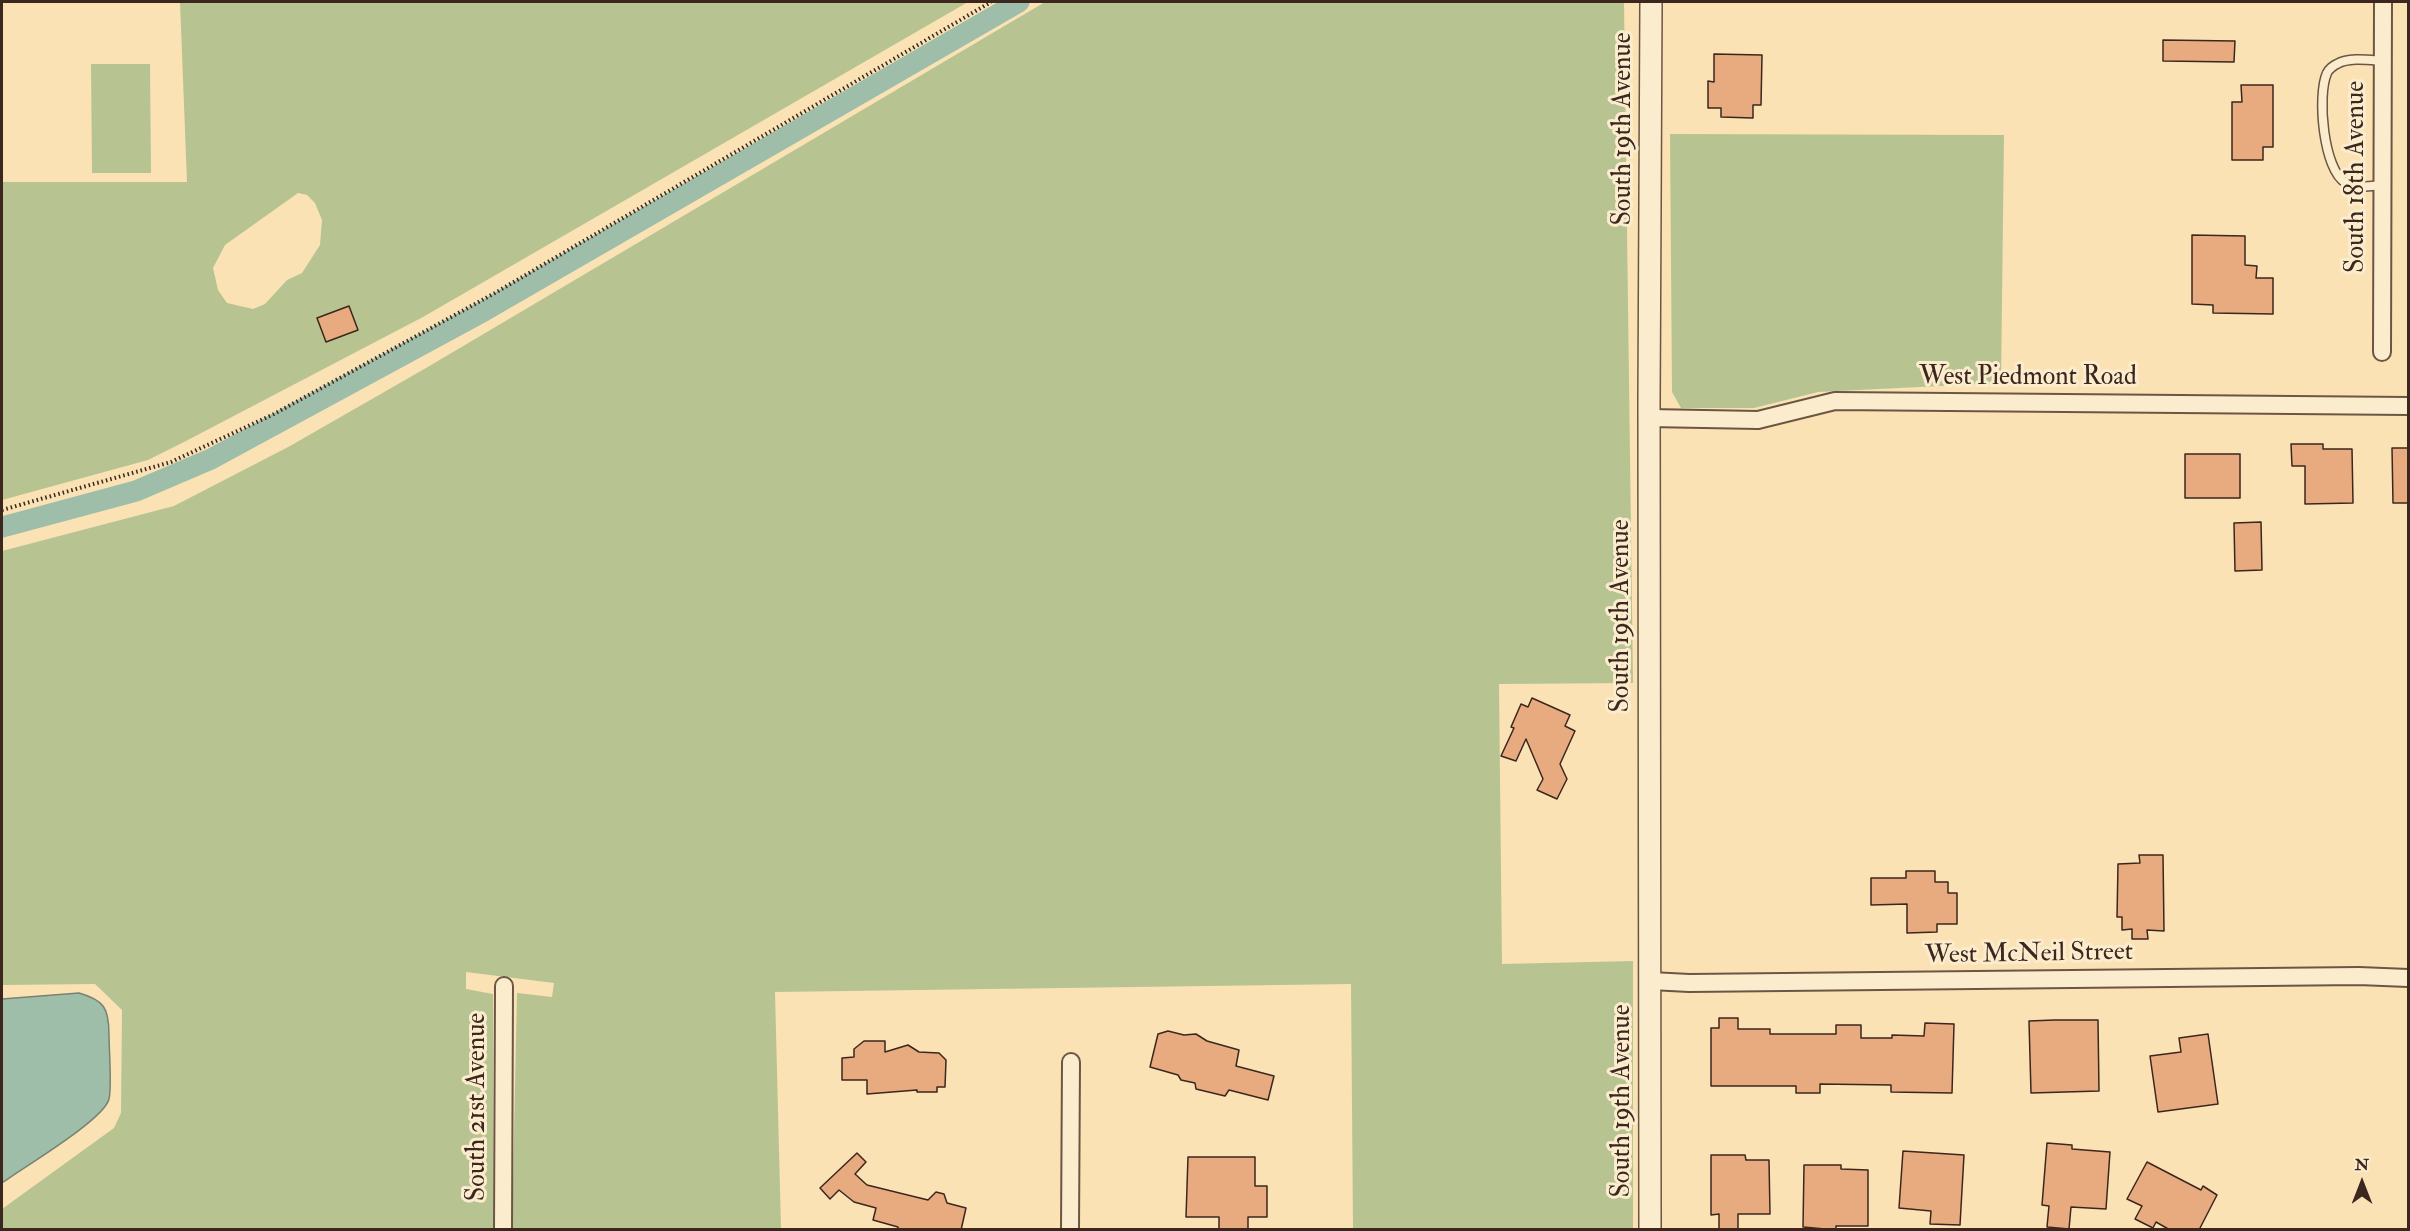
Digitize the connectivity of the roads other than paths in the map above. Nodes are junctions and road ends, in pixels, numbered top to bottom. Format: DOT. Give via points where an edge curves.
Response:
graph roads {
  1 [pos="1651,2"];
  2 [pos="2383,2"];
  3 [pos="2383,61"];
  4 [pos="2382,185"];
  5 [pos="2382,352"];
  6 [pos="2409,406"];
  7 [pos="1649,418"];
  8 [pos="2409,978"];
  9 [pos="1650,981"];
  10 [pos="504,986"];
  11 [pos="1071,1062"];
  12 [pos="503,1230"];
  13 [pos="1070,1230"];
  14 [pos="1650,1230"];
  1 -- 7 [label="street, South 19th Avenue"];
  2 -- 3 [label="street, South 18th Avenue"];
  3 -- 4 [label="street, South 18th Avenue"];
  3 -- 4 [label="lane" via="2338,63 2327,72 2323,95 2324,132 2332,167 2344,182"];
  4 -- 5 [label="street, South 18th Avenue"];
  6 -- 7 [label="street, West Piedmont Road" via="1835,401 1758,420"];
  7 -- 9 [label="street, South 19th Avenue"];
  8 -- 9 [label="street, West McNeil Street"];
  9 -- 14 [label="street, South 19th Avenue"];
  10 -- 12 [label="street, South 21st Avenue"];
  11 -- 13 [label="street"];
}
